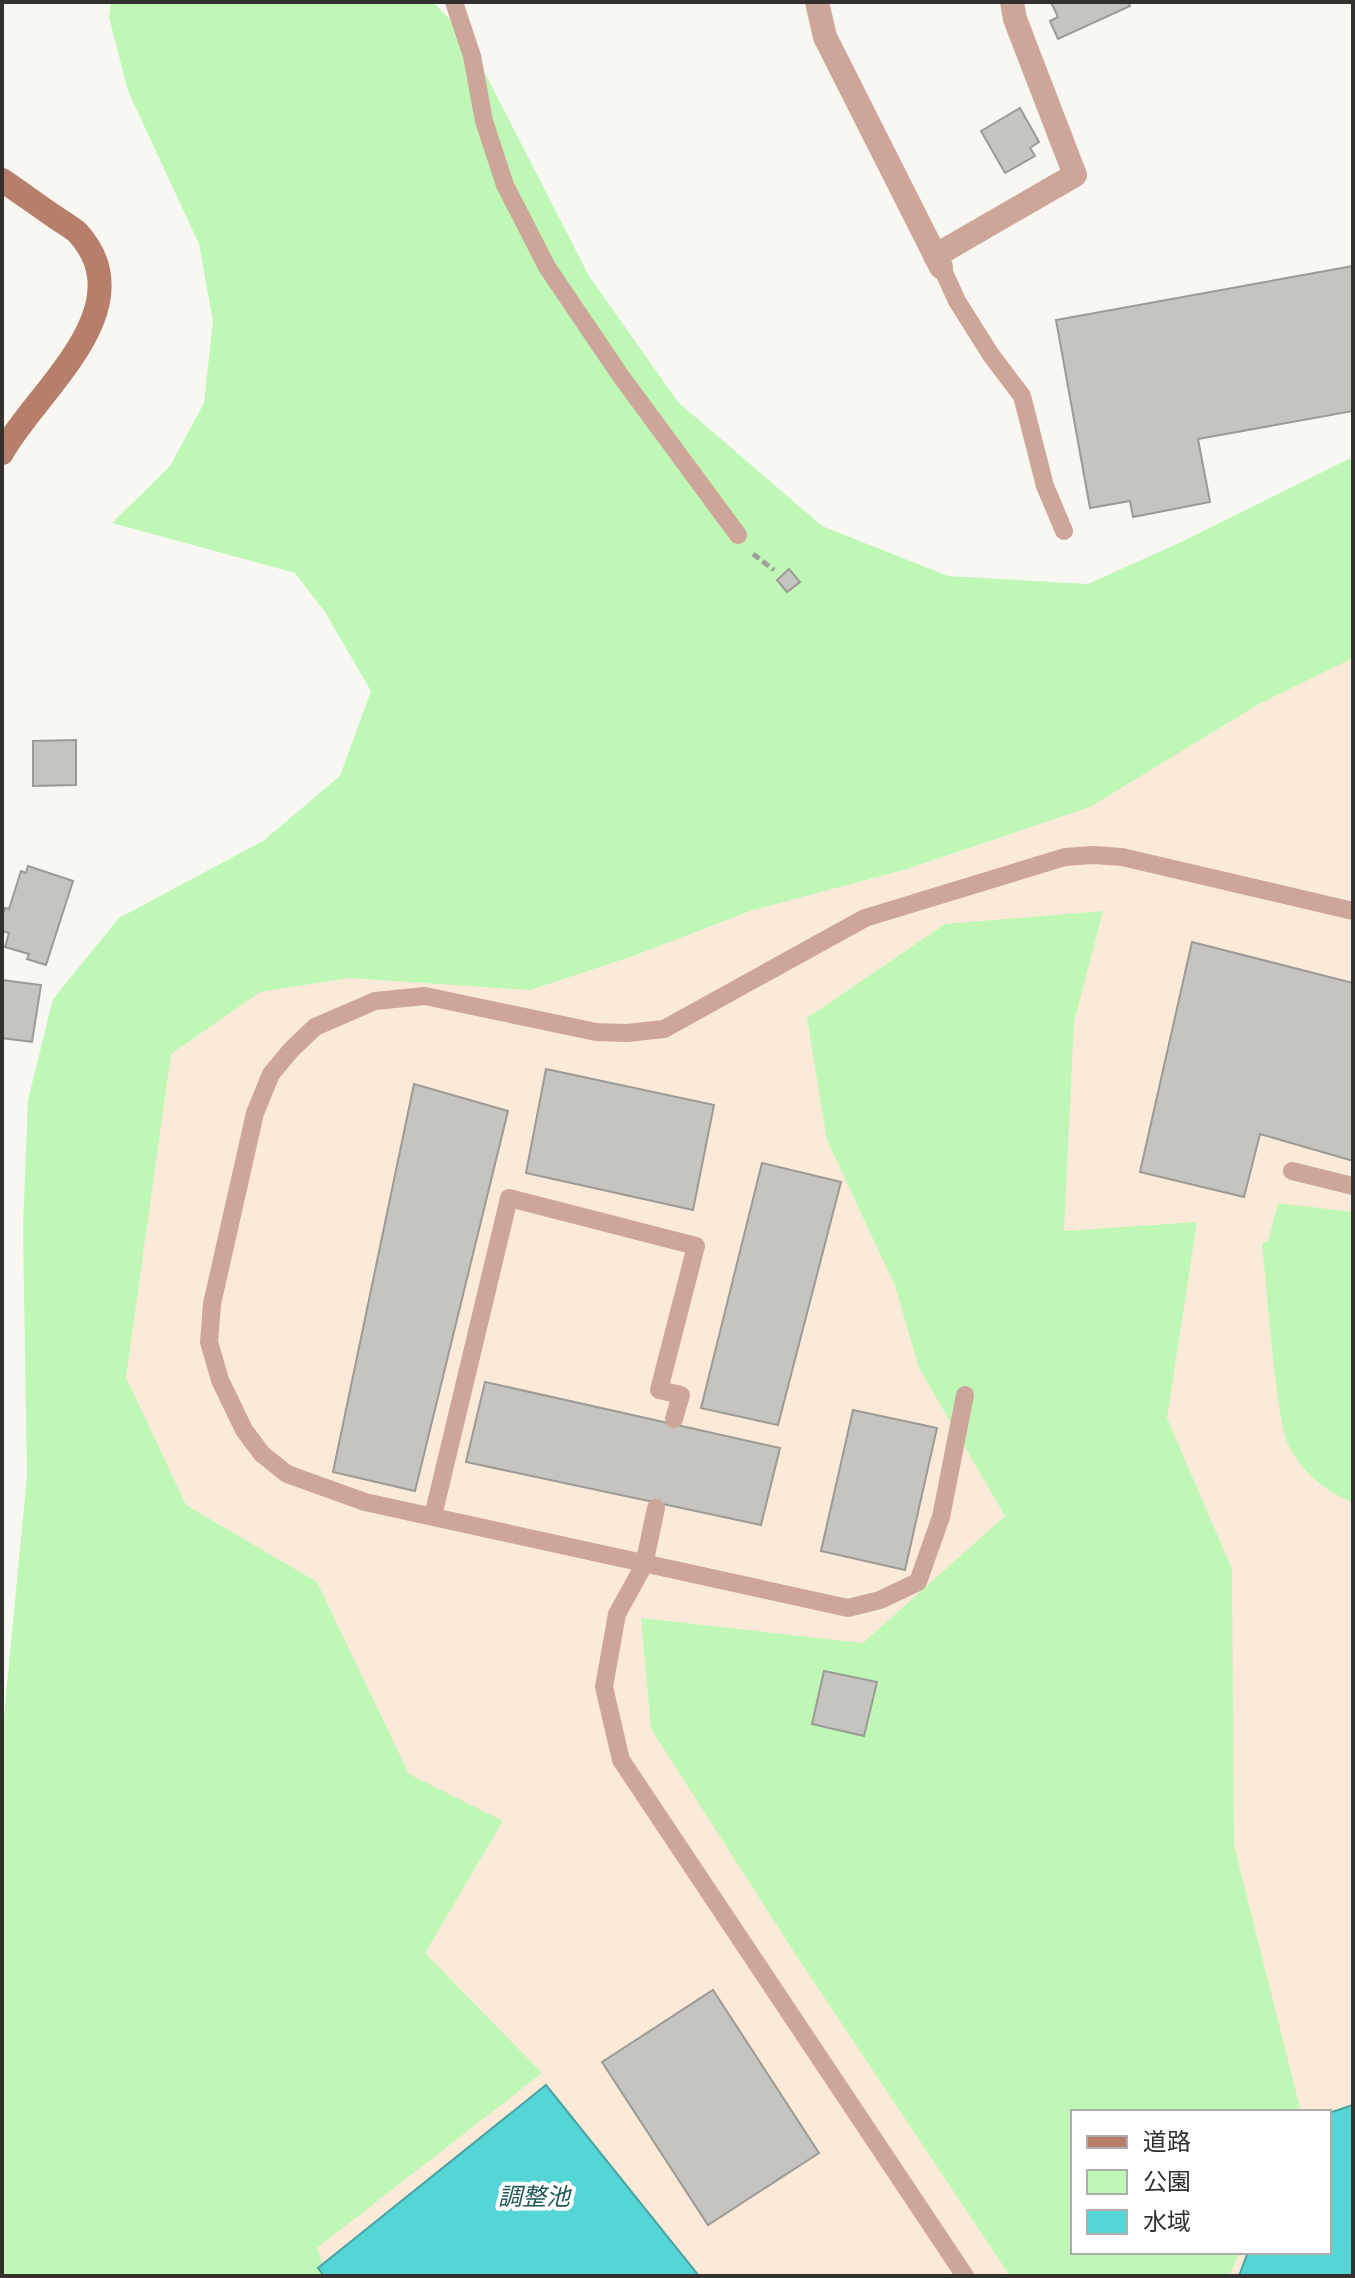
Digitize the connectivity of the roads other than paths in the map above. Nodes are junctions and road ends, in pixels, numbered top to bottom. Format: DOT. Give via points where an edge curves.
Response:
graph roads {
  1 [pos="454,2"];
  2 [pos="817,2"];
  3 [pos="1012,2"];
  4 [pos="2,180"];
  5 [pos="938,262"];
  6 [pos="2,453"];
  7 [pos="1064,531"];
  8 [pos="738,535"];
  9 [pos="1353,911"];
  10 [pos="1292,1171"];
  11 [pos="1353,1186"];
  12 [pos="965,1395"];
  13 [pos="674,1419"];
  14 [pos="656,1508"];
  15 [pos="433,1516"];
  16 [pos="644,1565"];
  17 [pos="965,2276"];
  1 -- 8 [label="lane" via="505,185 547,267"];
  2 -- 5 [label="street" via="825,37"];
  3 -- 5 [label="street" via="1075,175"];
  4 -- 6 [label="street" via="78,233 96,265 100,287 78,352"];
  5 -- 7 [label="lane" via="965,315 1022,396 1045,486"];
  9 -- 15 [label="lane" via="1122,857 1065,857 865,918 664,1029 596,1032 425,996 375,1001 315,1027 271,1074 255,1113 212,1304 209,1342 244,1430 287,1474 365,1502"];
  10 -- 11 [label="lane"];
  12 -- 16 [label="lane" via="941,1517 918,1582 848,1608"];
  13 -- 15 [label="lane" via="681,1395 659,1390 696,1246 509,1198"];
  14 -- 16 [label="lane"];
  15 -- 16 [label="lane"];
  16 -- 17 [label="lane" via="617,1614 604,1687 621,1760"];
}
